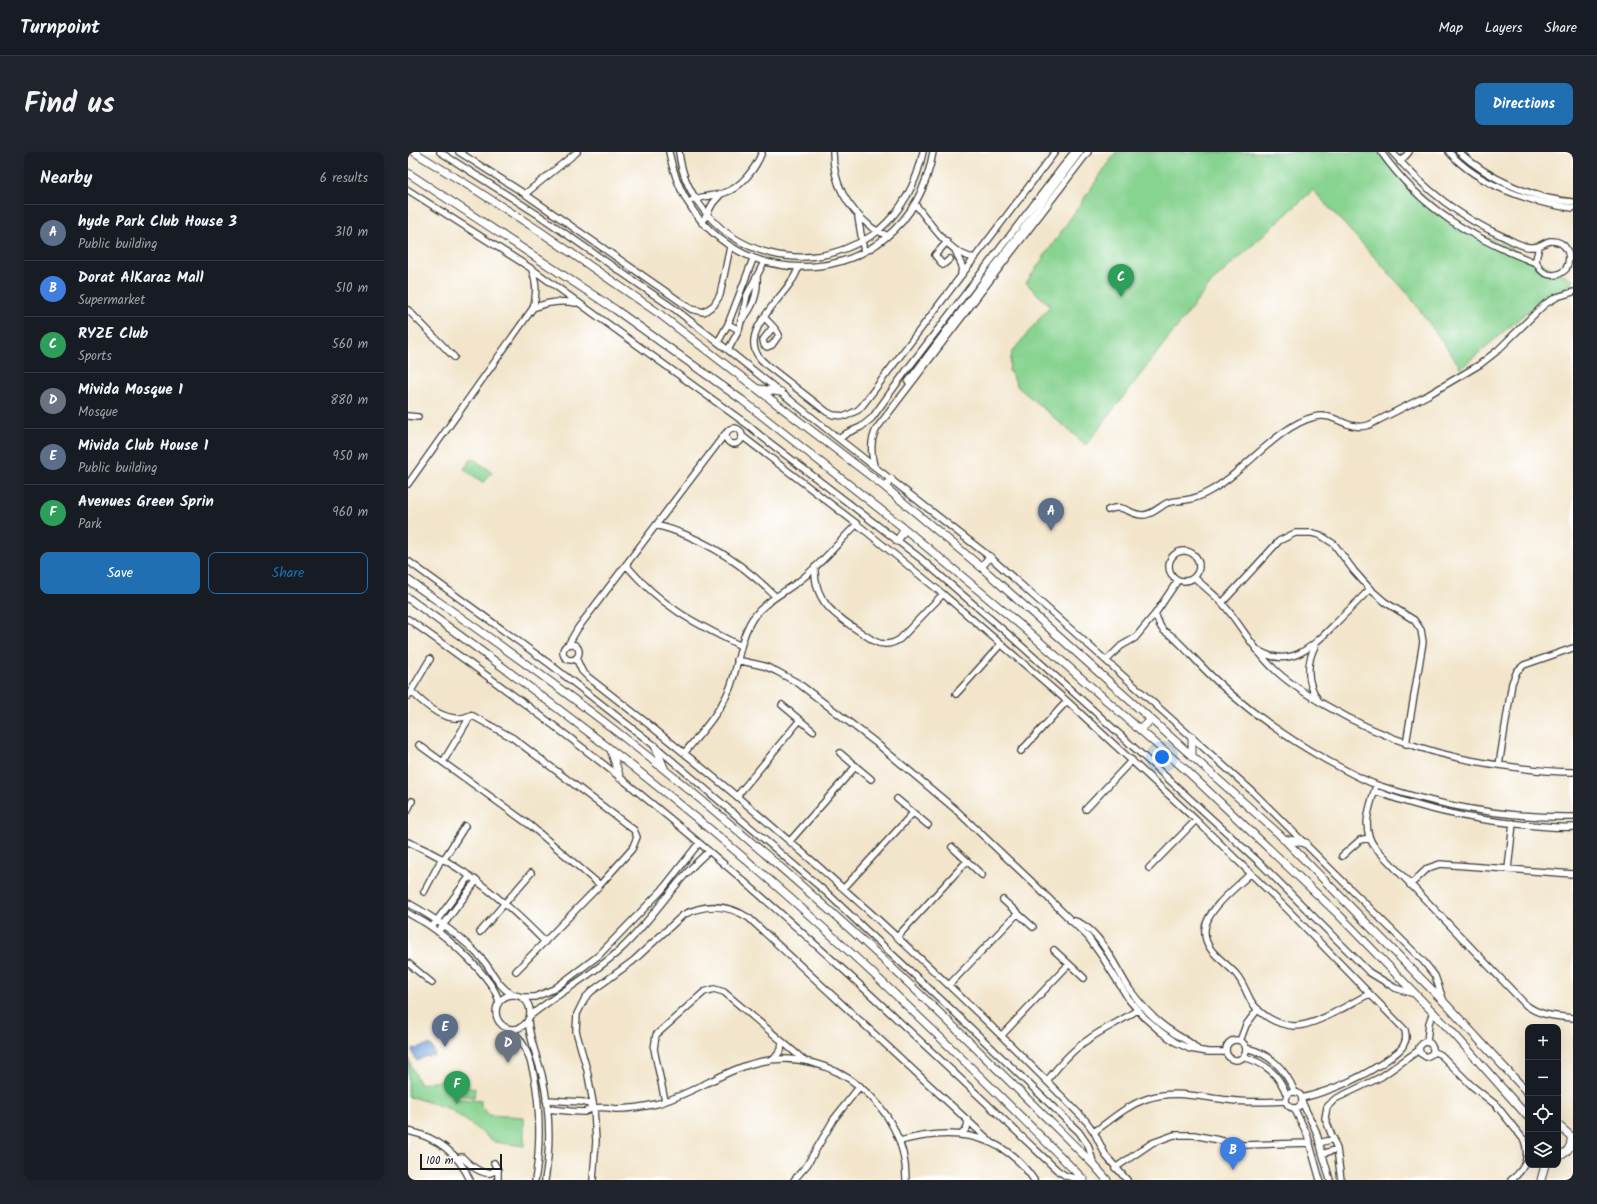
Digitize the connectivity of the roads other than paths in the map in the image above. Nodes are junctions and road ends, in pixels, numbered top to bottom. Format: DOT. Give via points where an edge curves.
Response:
graph roads {
  1 [pos="414,152"];
  2 [pos="440,152"];
  3 [pos="459,152"];
  4 [pos="577,152"];
  5 [pos="669,152"];
  6 [pos="679,152"];
  7 [pos="762,152"];
  8 [pos="834,152"];
  9 [pos="923,152"];
  10 [pos="933,152"];
  11 [pos="1055,152"];
  12 [pos="1074,152"];
  13 [pos="1080,152"];
  14 [pos="1088,152"];
  15 [pos="1381,152"];
  16 [pos="1392,152"];
  17 [pos="1409,152"];
  18 [pos="1449,152"];
  19 [pos="1459,152"];
  20 [pos="1400,162"];
  21 [pos="408,173"];
  22 [pos="408,190"];
  23 [pos="525,194"];
  24 [pos="721,194"];
  25 [pos="696,199"];
  26 [pos="687,202"];
  27 [pos="915,204"];
  28 [pos="1571,205"];
  29 [pos="707,215"];
  30 [pos="858,217"];
  31 [pos="702,223"];
  32 [pos="878,231"];
  33 [pos="887,236"];
  34 [pos="863,241"];
  35 [pos="947,242"];
  36 [pos="730,247"];
  37 [pos="1539,247"];
  38 [pos="955,250"];
  39 [pos="864,252"];
  40 [pos="1571,254"];
  41 [pos="753,258"];
  42 [pos="975,258"];
  43 [pos="950,259"];
  44 [pos="764,262"];
  45 [pos="1536,263"];
  46 [pos="798,268"];
  47 [pos="532,269"];
  48 [pos="960,277"];
  49 [pos="1573,292"];
  50 [pos="580,305"];
  51 [pos="533,308"];
  52 [pos="408,310"];
  53 [pos="764,318"];
  54 [pos="728,324"];
  55 [pos="773,327"];
  56 [pos="739,330"];
  57 [pos="718,342"];
  58 [pos="728,350"];
  59 [pos="454,357"];
  60 [pos="758,388"];
  61 [pos="781,392"];
  62 [pos="408,416"];
  63 [pos="418,417"];
  64 [pos="726,434"];
  65 [pos="742,436"];
  66 [pos="839,439"];
  67 [pos="868,461"];
  68 [pos="874,466"];
  69 [pos="891,479"];
  70 [pos="408,484"];
  71 [pos="885,487"];
  72 [pos="1108,510"];
  73 [pos="856,524"];
  74 [pos="656,525"];
  75 [pos="905,529"];
  76 [pos="897,541"];
  77 [pos="990,557"];
  78 [pos="408,561"];
  79 [pos="626,565"];
  80 [pos="815,567"];
  81 [pos="981,567"];
  82 [pos="1194,577"];
  83 [pos="408,580"];
  84 [pos="1178,580"];
  85 [pos="1370,589"];
  86 [pos="943,594"];
  87 [pos="775,596"];
  88 [pos="408,598"];
  89 [pos="1222,603"];
  90 [pos="1155,614"];
  91 [pos="408,619"];
  92 [pos="1001,644"];
  93 [pos="1316,644"];
  94 [pos="568,645"];
  95 [pos="741,646"];
  96 [pos="1254,648"];
  97 [pos="1573,648"];
  98 [pos="576,658"];
  99 [pos="430,659"];
  100 [pos="737,660"];
  101 [pos="1107,660"];
  102 [pos="409,693"];
  103 [pos="956,694"];
  104 [pos="1067,702"];
  105 [pos="1320,702"];
  106 [pos="782,705"];
  107 [pos="471,715"];
  108 [pos="1150,718"];
  109 [pos="800,720"];
  110 [pos="1136,727"];
  111 [pos="1163,730"];
  112 [pos="813,731"];
  113 [pos="1192,737"];
  114 [pos="1153,741"];
  115 [pos="419,744"];
  116 [pos="1406,744"];
  117 [pos="655,746"];
  118 [pos="611,750"];
  119 [pos="1022,751"];
  120 [pos="685,752"];
  121 [pos="840,753"];
  122 [pos="1192,757"];
  123 [pos="1132,760"];
  124 [pos="443,762"];
  125 [pos="1499,765"];
  126 [pos="856,766"];
  127 [pos="666,772"];
  128 [pos="1573,772"];
  129 [pos="620,778"];
  130 [pos="871,779"];
  131 [pos="1376,785"];
  132 [pos="1375,791"];
  133 [pos="737,796"];
  134 [pos="897,799"];
  135 [pos="412,801"];
  136 [pos="1086,809"];
  137 [pos="408,810"];
  138 [pos="913,813"];
  139 [pos="1573,817"];
  140 [pos="1196,820"];
  141 [pos="1513,823"];
  142 [pos="928,825"];
  143 [pos="465,826"];
  144 [pos="1573,827"];
  145 [pos="1369,838"];
  146 [pos="1283,839"];
  147 [pos="790,841"];
  148 [pos="408,842"];
  149 [pos="1306,842"];
  150 [pos="699,843"];
  151 [pos="952,848"];
  152 [pos="709,851"];
  153 [pos="1342,856"];
  154 [pos="443,859"];
  155 [pos="967,861"];
  156 [pos="1149,868"];
  157 [pos="1508,868"];
  158 [pos="531,873"];
  159 [pos="1251,874"];
  160 [pos="1573,874"];
  161 [pos="982,875"];
  162 [pos="470,876"];
  163 [pos="477,880"];
  164 [pos="600,885"];
  165 [pos="1410,885"];
  166 [pos="844,888"];
  167 [pos="424,892"];
  168 [pos="1003,900"];
  169 [pos="408,903"];
  170 [pos="505,903"];
  171 [pos="408,913"];
  172 [pos="1018,913"];
  173 [pos="437,920"];
  174 [pos="444,925"];
  175 [pos="432,927"];
  176 [pos="1033,927"];
  177 [pos="438,932"];
  178 [pos="480,932"];
  179 [pos="898,936"];
  180 [pos="545,942"];
  181 [pos="1054,950"];
  182 [pos="408,963"];
  183 [pos="1069,964"];
  184 [pos="1113,969"];
  185 [pos="516,971"];
  186 [pos="1084,978"];
  187 [pos="432,983"];
  188 [pos="949,985"];
  189 [pos="512,994"];
  190 [pos="1369,994"];
  191 [pos="1416,995"];
  192 [pos="523,997"];
  193 [pos="499,1002"];
  194 [pos="1444,1002"];
  195 [pos="1258,1009"];
  196 [pos="1137,1010"];
  197 [pos="1433,1012"];
  198 [pos="529,1018"];
  199 [pos="1573,1018"];
  200 [pos="510,1029"];
  201 [pos="1002,1035"];
  202 [pos="1240,1041"];
  203 [pos="782,1042"];
  204 [pos="1427,1042"];
  205 [pos="1246,1048"];
  206 [pos="1419,1050"];
  207 [pos="1198,1051"];
  208 [pos="1433,1051"];
  209 [pos="1226,1052"];
  210 [pos="1243,1057"];
  211 [pos="774,1059"];
  212 [pos="805,1061"];
  213 [pos="1047,1081"];
  214 [pos="860,1086"];
  215 [pos="1525,1090"];
  216 [pos="1295,1092"];
  217 [pos="1287,1098"];
  218 [pos="546,1100"];
  219 [pos="1302,1100"];
  220 [pos="665,1102"];
  221 [pos="594,1108"];
  222 [pos="1294,1108"];
  223 [pos="548,1109"];
  224 [pos="1525,1114"];
  225 [pos="968,1120"];
  226 [pos="1561,1128"];
  227 [pos="408,1131"];
  228 [pos="1094,1132"];
  229 [pos="961,1135"];
  230 [pos="1572,1137"];
  231 [pos="1334,1139"];
  232 [pos="900,1141"];
  233 [pos="991,1142"];
  234 [pos="1310,1143"];
  235 [pos="1319,1143"];
  236 [pos="1337,1149"];
  237 [pos="1322,1154"];
  238 [pos="1561,1154"];
  239 [pos="456,1158"];
  240 [pos="1094,1165"];
  241 [pos="1115,1168"];
  242 [pos="1544,1168"];
  243 [pos="470,1180"];
  244 [pos="498,1180"];
  245 [pos="535,1180"];
  246 [pos="545,1180"];
  247 [pos="593,1180"];
  248 [pos="794,1180"];
  249 [pos="906,1180"];
  250 [pos="1034,1180"];
  251 [pos="1083,1180"];
  252 [pos="1107,1180"];
  253 [pos="1127,1180"];
  254 [pos="1320,1180"];
  255 [pos="1330,1180"];
  256 [pos="1341,1180"];
  257 [pos="1511,1180"];
  258 [pos="1541,1180"];
  1 -- 60 [label="main road" via="480,192 612,280"];
  2 -- 57 [label="street" via="540,216"];
  3 -- 23 [label="street"];
  4 -- 23 [label="street"];
  5 -- 26 [label="street" via="677,182"];
  6 -- 25 [label="street" via="683,170"];
  7 -- 24 [label="street" via="747,177"];
  8 -- 30 [label="street" via="835,174 839,185"];
  9 -- 32 [label="street" via="909,194"];
  10 -- 27 [label="street" via="926,180"];
  11 -- 42 [label="street"];
  12 -- 66 [label="street" via="872,418"];
  13 -- 67 [label="street" via="872,430"];
  14 -- 68 [label="street" via="877,428 872,444"];
  15 -- 45 [label="street" via="1412,189 1453,224 1488,243"];
  16 -- 20 [label="street"];
  17 -- 20 [label="street"];
  18 -- 28 [label="street" via="1472,172 1505,190 1530,199"];
  19 -- 28 [label="street" via="1482,170 1511,185"];
  20 -- 37 [label="street" via="1432,194 1460,214 1525,246"];
  21 -- 75 [label="main road" via="616,310 730,391"];
  22 -- 47 [label="street"];
  23 -- 36 [label="street" via="682,304 697,311 704,312 710,309 720,295"];
  24 -- 25 [label="street"];
  24 -- 29 [label="street"];
  25 -- 26 [label="street"];
  25 -- 29 [label="street"];
  26 -- 31 [label="street"];
  27 -- 33 [label="street"];
  27 -- 35 [label="street"];
  29 -- 31 [label="street"];
  29 -- 34 [label="street" via="740,242 781,256 823,256"];
  30 -- 32 [label="street"];
  30 -- 34 [label="street"];
  31 -- 36 [label="street"];
  32 -- 33 [label="street"];
  32 -- 34 [label="street"];
  33 -- 39 [label="street"];
  34 -- 39 [label="street"];
  35 -- 38 [label="street"];
  35 -- 43 [label="street" via="935,255 943,265"];
  36 -- 41 [label="street"];
  37 -- 40 [label="street" via="1546,242 1558,241"];
  37 -- 45 [label="street"];
  38 -- 42 [label="street"];
  38 -- 48 [label="street" via="962,266"];
  39 -- 46 [label="street" via="834,264"];
  40 -- 45 [label="street" via="1568,265 1560,274 1548,274 1540,270"];
  41 -- 44 [label="street"];
  41 -- 54 [label="street"];
  42 -- 48 [label="street"];
  44 -- 46 [label="street"];
  44 -- 56 [label="street" via="757,276 753,303"];
  46 -- 53 [label="street" via="793,280"];
  47 -- 50 [label="street"];
  47 -- 51 [label="street" via="536,284"];
  48 -- 53 [label="street" via="862,406 846,416 828,412 759,358 754,343 757,329"];
  49 -- 72 [label="street" via="1545,304 1479,365 1369,425 1352,426 1327,416 1309,418 1283,433 1209,492 1191,499 1167,503 1145,515 1135,514 1123,508"];
  50 -- 51 [label="street" via="559,301"];
  50 -- 76 [label="street" via="748,424"];
  51 -- 70 [label="street"];
  52 -- 59 [label="street"];
  53 -- 55 [label="street"];
  54 -- 56 [label="street"];
  54 -- 57 [label="street"];
  56 -- 58 [label="street"];
  57 -- 58 [label="street"];
  58 -- 61 [label="street"];
  60 -- 61 [label="main road"];
  60 -- 71 [label="main road"];
  61 -- 66 [label="street"];
  62 -- 63 [label="street"];
  64 -- 65 [label="street" via="729,429 734,428 739,430"];
  64 -- 65 [label="street" via="728,442 733,444 738,443"];
  64 -- 74 [label="street"];
  65 -- 73 [label="street"];
  66 -- 67 [label="street"];
  67 -- 68 [label="street"];
  68 -- 69 [label="street"];
  69 -- 71 [label="main road"];
  69 -- 77 [label="street"];
  71 -- 81 [label="main road"];
  73 -- 80 [label="street"];
  73 -- 86 [label="street"];
  74 -- 79 [label="street"];
  74 -- 87 [label="street" via="684,533 718,550 748,571"];
  75 -- 76 [label="main road"];
  75 -- 110 [label="main road" via="1024,628"];
  76 -- 191 [label="street" via="926,563 1092,709 1261,864 1369,972 1395,988"];
  77 -- 81 [label="main road"];
  77 -- 101 [label="street"];
  78 -- 117 [label="street" via="551,665"];
  79 -- 94 [label="street"];
  79 -- 95 [label="street" via="646,588 675,611 706,630"];
  80 -- 86 [label="street" via="818,592 827,606 874,641 883,644 900,639"];
  80 -- 87 [label="street" via="794,585"];
  81 -- 108 [label="main road"];
  82 -- 84 [label="street" via="1184,581"];
  82 -- 84 [label="street" via="1199,568 1197,558 1184,550 1174,554 1169,563 1170,573"];
  82 -- 89 [label="street"];
  83 -- 127 [label="main road" via="517,657"];
  84 -- 90 [label="street"];
  85 -- 89 [label="street" via="1334,544 1320,535 1303,532 1279,541"];
  85 -- 93 [label="street"];
  85 -- 116 [label="street" via="1414,620 1423,636"];
  86 -- 92 [label="street"];
  87 -- 95 [label="street" via="754,617"];
  88 -- 118 [label="main road" via="518,677"];
  89 -- 96 [label="street"];
  90 -- 101 [label="street" via="1135,638 1121,646"];
  90 -- 131 [label="street" via="1163,630 1202,668 1266,722 1311,752"];
  91 -- 129 [label="street"];
  92 -- 103 [label="street"];
  92 -- 104 [label="street"];
  93 -- 96 [label="street" via="1302,653 1286,657 1269,655"];
  93 -- 105 [label="street" via="1310,658 1309,673 1312,688"];
  94 -- 98 [label="street" via="573,644 578,648"];
  94 -- 98 [label="street" via="563,651 565,658"];
  95 -- 100 [label="street"];
  96 -- 105 [label="street" via="1284,678"];
  97 -- 125 [label="street" via="1524,666 1515,675"];
  98 -- 120 [label="street" via="579,667 588,677"];
  99 -- 102 [label="street"];
  100 -- 120 [label="street" via="733,680 725,699"];
  100 -- 184 [label="street" via="764,666 792,679 909,770 1012,862 1070,920 1080,922 1092,932 1101,942"];
  101 -- 113 [label="street"];
  102 -- 107 [label="street" via="438,713 463,719"];
  104 -- 119 [label="street"];
  104 -- 123 [label="street"];
  105 -- 116 [label="street"];
  106 -- 109 [label="street"];
  107 -- 124 [label="street"];
  107 -- 164 [label="street" via="513,738 634,830 636,842"];
  108 -- 110 [label="main road" via="1144,726"];
  108 -- 111 [label="main road"];
  109 -- 112 [label="street"];
  109 -- 133 [label="street"];
  110 -- 114 [label="main road"];
  111 -- 114 [label="main road" via="1157,732"];
  111 -- 122 [label="main road"];
  113 -- 122 [label="main road"];
  113 -- 149 [label="street"];
  114 -- 191 [label="main road" via="1328,905"];
  115 -- 124 [label="street"];
  116 -- 125 [label="street" via="1451,757"];
  117 -- 127 [label="main road"];
  117 -- 240 [label="street" via="827,893 1080,1132 1088,1145"];
  118 -- 129 [label="main road"];
  118 -- 251 [label="main road" via="719,836 864,965 911,1008"];
  120 -- 133 [label="street"];
  121 -- 126 [label="street"];
  122 -- 146 [label="main road"];
  123 -- 136 [label="street"];
  123 -- 140 [label="street"];
  124 -- 164 [label="street" via="532,826"];
  125 -- 128 [label="street"];
  126 -- 130 [label="street"];
  126 -- 147 [label="street"];
  127 -- 240 [label="main road" via="795,881 882,959"];
  129 -- 150 [label="street"];
  131 -- 132 [label="street"];
  131 -- 139 [label="street" via="1462,807 1532,816"];
  132 -- 141 [label="street" via="1442,812"];
  132 -- 145 [label="street" via="1368,816"];
  133 -- 147 [label="street"];
  134 -- 138 [label="street"];
  135 -- 137 [label="street"];
  138 -- 142 [label="street"];
  138 -- 166 [label="street"];
  140 -- 156 [label="street"];
  140 -- 159 [label="street"];
  141 -- 144 [label="street"];
  141 -- 157 [label="street"];
  143 -- 154 [label="street"];
  145 -- 153 [label="street" via="1358,842"];
  145 -- 165 [label="street"];
  146 -- 149 [label="main road"];
  146 -- 194 [label="main road"];
  147 -- 166 [label="street"];
  148 -- 154 [label="street"];
  149 -- 194 [label="street" via="1424,962 1435,976"];
  150 -- 152 [label="street"];
  150 -- 192 [label="street" via="662,890 598,956 554,989 535,997"];
  151 -- 155 [label="street"];
  152 -- 198 [label="street" via="617,953"];
  152 -- 251 [label="street" via="875,997 1057,1170 1066,1176"];
  154 -- 162 [label="street"];
  154 -- 167 [label="street"];
  155 -- 161 [label="street"];
  155 -- 179 [label="street"];
  157 -- 160 [label="street"];
  157 -- 165 [label="street" via="1435,864"];
  158 -- 170 [label="street"];
  159 -- 190 [label="street"];
  159 -- 195 [label="street" via="1212,911 1206,922 1205,934 1212,952 1240,979"];
  162 -- 163 [label="street"];
  162 -- 173 [label="street"];
  163 -- 170 [label="street"];
  163 -- 174 [label="street"];
  164 -- 180 [label="street"];
  165 -- 199 [label="street" via="1526,1005 1540,1014"];
  166 -- 179 [label="street"];
  168 -- 172 [label="street"];
  169 -- 173 [label="street"];
  170 -- 178 [label="street"];
  170 -- 180 [label="street"];
  171 -- 175 [label="street"];
  172 -- 176 [label="street"];
  172 -- 188 [label="street"];
  173 -- 174 [label="street"];
  173 -- 175 [label="street"];
  174 -- 177 [label="street"];
  174 -- 189 [label="street" via="475,952 504,988"];
  175 -- 177 [label="street"];
  177 -- 193 [label="street" via="466,956 495,991"];
  179 -- 188 [label="street"];
  180 -- 185 [label="street"];
  181 -- 183 [label="street"];
  182 -- 187 [label="street"];
  183 -- 186 [label="street"];
  183 -- 201 [label="street"];
  184 -- 196 [label="street" via="1123,991"];
  184 -- 207 [label="street" via="1156,1020 1192,1044"];
  188 -- 201 [label="street"];
  189 -- 192 [label="street"];
  189 -- 193 [label="street"];
  190 -- 195 [label="street" via="1316,1021 1301,1025 1286,1025 1274,1021"];
  190 -- 219 [label="street" via="1405,1030 1406,1039 1402,1048 1353,1080"];
  191 -- 197 [label="main road"];
  192 -- 198 [label="street" via="530,1005"];
  193 -- 200 [label="street" via="497,1018 502,1026"];
  194 -- 215 [label="main road"];
  195 -- 202 [label="street" via="1246,1025"];
  196 -- 207 [label="street" via="1166,1037"];
  196 -- 213 [label="street" via="1088,1039 1055,1069"];
  197 -- 204 [label="street" via="1428,1024"];
  197 -- 224 [label="main road"];
  198 -- 200 [label="street" via="522,1027"];
  198 -- 218 [label="street" via="530,1036"];
  200 -- 245 [label="street" via="523,1044 536,1091 540,1140"];
  201 -- 213 [label="street"];
  202 -- 205 [label="street"];
  202 -- 209 [label="street" via="1234,1040 1229,1043"];
  203 -- 211 [label="street" via="781,1050"];
  203 -- 212 [label="street"];
  203 -- 220 [label="street" via="724,992 714,989 704,992 659,1031 654,1040"];
  204 -- 206 [label="street" via="1421,1044"];
  204 -- 208 [label="street" via="1432,1045"];
  205 -- 210 [label="street"];
  205 -- 216 [label="street" via="1274,1061 1289,1078"];
  206 -- 208 [label="street" via="1426,1057"];
  206 -- 231 [label="street" via="1381,1077 1330,1103 1325,1118"];
  207 -- 209 [label="street"];
  208 -- 257 [label="street" via="1441,1055 1472,1086 1496,1105 1524,1140 1526,1160 1520,1172"];
  209 -- 210 [label="street" via="1232,1059"];
  210 -- 217 [label="street" via="1256,1061 1274,1073 1282,1084"];
  211 -- 212 [label="street"];
  211 -- 220 [label="street" via="736,1069"];
  212 -- 214 [label="street" via="833,1070"];
  213 -- 228 [label="street"];
  214 -- 232 [label="street" via="884,1111"];
  214 -- 248 [label="street" via="834,1119 807,1165"];
  216 -- 217 [label="street"];
  216 -- 219 [label="street"];
  217 -- 222 [label="street" via="1289,1106"];
  217 -- 228 [label="street" via="1240,1102 1192,1094 1157,1096 1134,1104"];
  218 -- 221 [label="street" via="583,1102"];
  218 -- 223 [label="street"];
  219 -- 222 [label="street" via="1300,1105"];
  219 -- 235 [label="street"];
  220 -- 221 [label="street" via="632,1108"];
  221 -- 223 [label="street" via="583,1112"];
  221 -- 225 [label="street" via="576,1031 581,1005 592,991 633,961 678,918 692,910 711,906 731,909 749,918"];
  221 -- 247 [label="street" via="596,1141"];
  222 -- 234 [label="street"];
  223 -- 246 [label="street" via="549,1140"];
  225 -- 229 [label="street"];
  225 -- 233 [label="street"];
  226 -- 230 [label="main road"];
  227 -- 239 [label="street" via="433,1140"];
  228 -- 241 [label="street"];
  229 -- 232 [label="street" via="930,1134"];
  229 -- 233 [label="street"];
  230 -- 238 [label="main road" via="1568,1150"];
  231 -- 235 [label="street"];
  231 -- 236 [label="street"];
  232 -- 249 [label="street" via="905,1158"];
  233 -- 250 [label="street" via="1016,1158"];
  234 -- 241 [label="street" via="1243,1145 1194,1135 1174,1135 1152,1143"];
  234 -- 254 [label="street"];
  235 -- 237 [label="street"];
  236 -- 237 [label="street"];
  236 -- 256 [label="street"];
  237 -- 255 [label="street"];
  239 -- 243 [label="street"];
  239 -- 244 [label="street" via="462,1157 481,1177 491,1177 495,1165"];
  240 -- 252 [label="main road"];
  241 -- 253 [label="street"];
  242 -- 258 [label="main road"];
}
